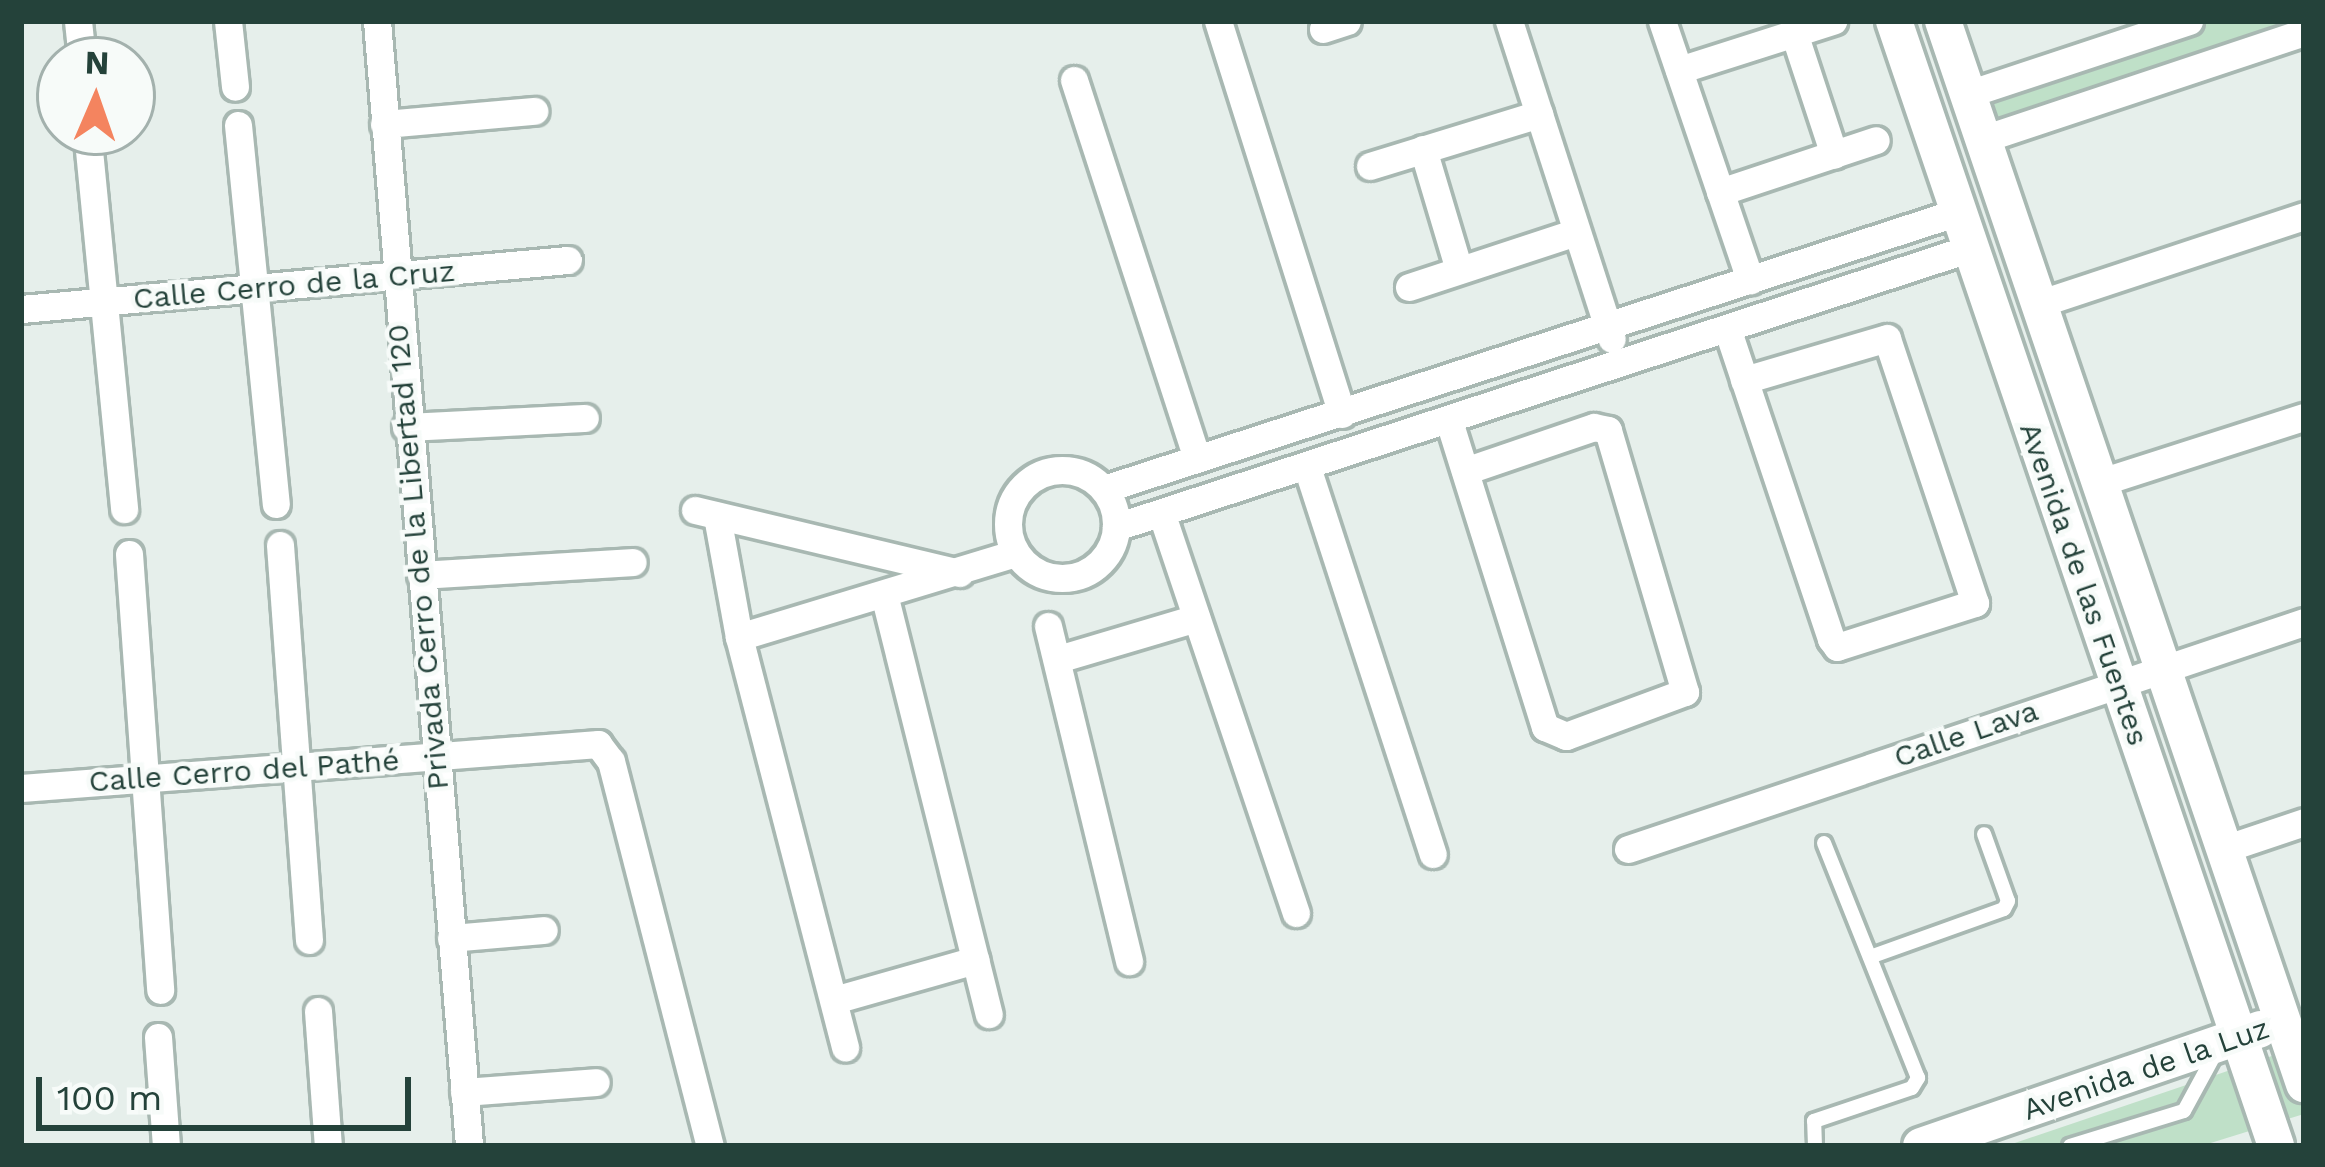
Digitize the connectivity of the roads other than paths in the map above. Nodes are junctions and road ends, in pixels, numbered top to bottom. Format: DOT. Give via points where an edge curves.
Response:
graph roads {
  1 [pos="228,21"];
  2 [pos="377,21"];
  3 [pos="1218,21"];
  4 [pos="1508,21"];
  5 [pos="1662,21"];
  6 [pos="1833,21"];
  7 [pos="1894,21"];
  8 [pos="1943,21"];
  9 [pos="2189,21"];
  10 [pos="2304,32"];
  11 [pos="1795,33"];
  12 [pos="1678,70"];
  13 [pos="1074,80"];
  14 [pos="235,87"];
  15 [pos="1965,95"];
  16 [pos="534,111"];
  17 [pos="1539,114"];
  18 [pos="384,124"];
  19 [pos="238,125"];
  20 [pos="1876,140"];
  21 [pos="1980,140"];
  22 [pos="1423,149"];
  23 [pos="1834,155"];
  24 [pos="89,156"];
  25 [pos="1370,166"];
  26 [pos="1720,192"];
  27 [pos="1955,212"];
  28 [pos="2304,216"];
  29 [pos="1576,232"];
  30 [pos="1968,249"];
  31 [pos="568,260"];
  32 [pos="1460,270"];
  33 [pos="394,276"];
  34 [pos="1750,280"];
  35 [pos="1409,287"];
  36 [pos="256,288"];
  37 [pos="100,302"];
  38 [pos="2044,302"];
  39 [pos="21,309"];
  40 [pos="1607,326"];
  41 [pos="1727,328"];
  42 [pos="1620,359"];
  43 [pos="1744,380"];
  44 [pos="1342,414"];
  45 [pos="2304,417"];
  46 [pos="585,418"];
  47 [pos="1449,421"];
  48 [pos="406,427"];
  49 [pos="1197,458"];
  50 [pos="1306,467"];
  51 [pos="1465,471"];
  52 [pos="2101,482"];
  53 [pos="1104,489"];
  54 [pos="276,504"];
  55 [pos="124,509"];
  56 [pos="1162,515"];
  57 [pos="1117,527"];
  58 [pos="280,545"];
  59 [pos="1016,553"];
  60 [pos="129,554"];
  61 [pos="633,562"];
  62 [pos="960,573"];
  63 [pos="421,575"];
  64 [pos="885,598"];
  65 [pos="1196,618"];
  66 [pos="2304,622"];
  67 [pos="1048,626"];
  68 [pos="739,637"];
  69 [pos="1058,659"];
  70 [pos="2162,669"];
  71 [pos="2119,681"];
  72 [pos="435,758"];
  73 [pos="295,765"];
  74 [pos="144,776"];
  75 [pos="21,788"];
  76 [pos="2304,822"];
  77 [pos="1984,834"];
  78 [pos="1824,843"];
  79 [pos="1628,849"];
  80 [pos="2221,850"];
  81 [pos="1433,854"];
  82 [pos="1296,913"];
  83 [pos="544,930"];
  84 [pos="451,938"];
  85 [pos="309,940"];
  86 [pos="1870,957"];
  87 [pos="976,960"];
  88 [pos="1130,961"];
  89 [pos="160,991"];
  90 [pos="834,1000"];
  91 [pos="318,1010"];
  92 [pos="989,1014"];
  93 [pos="2293,1019"];
  94 [pos="158,1037"];
  95 [pos="2230,1039"];
  96 [pos="845,1048"];
  97 [pos="596,1082"];
  98 [pos="2304,1084"];
  99 [pos="464,1092"];
  100 [pos="1932,1142"];
  101 [pos="166,1146"];
  102 [pos="328,1146"];
  103 [pos="469,1146"];
  104 [pos="710,1146"];
  105 [pos="1815,1146"];
  106 [pos="1988,1146"];
  107 [pos="2070,1146"];
  108 [pos="2276,1146"];
  1 -- 14 [label="street"];
  2 -- 18 [label="street, Privada Cerro de la Libertad 120"];
  3 -- 44 [label="street"];
  4 -- 17 [label="street"];
  5 -- 12 [label="street"];
  6 -- 11 [label="street"];
  7 -- 27 [label="main road, Avenida de las Fuentes"];
  8 -- 15 [label="main road, Avenida de las Fuentes"];
  9 -- 15 [label="street"];
  10 -- 21 [label="street"];
  11 -- 12 [label="street"];
  11 -- 23 [label="street"];
  12 -- 26 [label="street"];
  13 -- 49 [label="street"];
  15 -- 21 [label="main road, Avenida de las Fuentes"];
  16 -- 18 [label="street"];
  17 -- 22 [label="street"];
  17 -- 29 [label="street"];
  18 -- 33 [label="street, Privada Cerro de la Libertad 120"];
  19 -- 36 [label="street"];
  20 -- 23 [label="street"];
  21 -- 38 [label="main road, Avenida de las Fuentes"];
  22 -- 25 [label="street"];
  22 -- 32 [label="street"];
  23 -- 26 [label="street"];
  24 -- 37 [label="street"];
  26 -- 34 [label="street"];
  27 -- 30 [label="main road, Avenida de las Fuentes"];
  27 -- 34 [label="street"];
  28 -- 38 [label="street"];
  29 -- 32 [label="street"];
  29 -- 40 [label="street"];
  30 -- 41 [label="street"];
  30 -- 71 [label="main road, Avenida de las Fuentes"];
  31 -- 33 [label="street, Calle Cerro de la Cruz"];
  32 -- 35 [label="street"];
  33 -- 36 [label="street, Calle Cerro de la Cruz"];
  33 -- 48 [label="street, Privada Cerro de la Libertad 120"];
  34 -- 40 [label="street"];
  36 -- 37 [label="street, Calle Cerro de la Cruz"];
  36 -- 54 [label="street"];
  37 -- 39 [label="street, Calle Cerro de la Cruz"];
  37 -- 55 [label="street"];
  38 -- 52 [label="main road, Avenida de las Fuentes"];
  40 -- 42 [label="street"];
  40 -- 44 [label="street"];
  41 -- 42 [label="street"];
  41 -- 43 [label="street"];
  42 -- 47 [label="street"];
  43 -- 43 [label="street" via="1837,647 1975,603 1887,338"];
  44 -- 49 [label="street"];
  45 -- 52 [label="street"];
  46 -- 48 [label="street"];
  47 -- 50 [label="street"];
  47 -- 51 [label="street"];
  48 -- 63 [label="street, Privada Cerro de la Libertad 120"];
  49 -- 53 [label="street"];
  50 -- 56 [label="street"];
  50 -- 81 [label="street"];
  51 -- 51 [label="street" via="1545,728 1566,736 1685,692 1608,430 1594,427"];
  52 -- 70 [label="main road, Avenida de las Fuentes"];
  53 -- 57 [label="street"];
  53 -- 59 [label="street" via="1070,470 1029,480 1006,518"];
  56 -- 57 [label="street"];
  56 -- 65 [label="street"];
  57 -- 59 [label="street" via="1099,564 1080,575 1037,573"];
  58 -- 73 [label="street"];
  59 -- 62 [label="street"];
  60 -- 74 [label="street"];
  61 -- 63 [label="street"];
  62 -- 64 [label="street"];
  62 -- 68 [label="street" via="706,513"];
  63 -- 72 [label="street, Privada Cerro de la Libertad 120"];
  64 -- 68 [label="street"];
  64 -- 87 [label="street"];
  65 -- 69 [label="street"];
  65 -- 82 [label="street"];
  66 -- 70 [label="street, Calle Lava"];
  67 -- 69 [label="street"];
  68 -- 90 [label="street"];
  69 -- 88 [label="street"];
  70 -- 71 [label="street, Calle Lava"];
  70 -- 80 [label="main road, Avenida de las Fuentes"];
  71 -- 79 [label="street, Calle Lava"];
  71 -- 95 [label="main road, Avenida de las Fuentes"];
  72 -- 73 [label="street, Calle Cerro del Pathé"];
  72 -- 84 [label="street, Privada Cerro de la Libertad 120"];
  72 -- 104 [label="street, Calle Cerro del Pathé" via="586,741 608,752"];
  73 -- 74 [label="street, Calle Cerro del Pathé"];
  73 -- 85 [label="street"];
  74 -- 75 [label="street, Calle Cerro del Pathé"];
  74 -- 89 [label="street"];
  76 -- 80 [label="street"];
  77 -- 86 [label="lane" via="2004,909"];
  78 -- 86 [label="lane"];
  80 -- 93 [label="main road, Avenida de las Fuentes"];
  83 -- 84 [label="street"];
  84 -- 99 [label="street, Privada Cerro de la Libertad 120"];
  86 -- 105 [label="lane" via="1916,1084 1814,1120"];
  87 -- 90 [label="street"];
  87 -- 92 [label="street"];
  90 -- 96 [label="street"];
  91 -- 102 [label="street"];
  93 -- 95 [label="main road, Avenida de la Luz"];
  93 -- 98 [label="main road, Avenida de las Fuentes"];
  94 -- 101 [label="street"];
  95 -- 100 [label="main road, Avenida de la Luz"];
  95 -- 107 [label="lane" via="2184,1111"];
  95 -- 108 [label="main road, Avenida de las Fuentes"];
  97 -- 99 [label="street"];
  99 -- 103 [label="street, Privada Cerro de la Libertad 120"];
  100 -- 106 [label="lane"];
}
